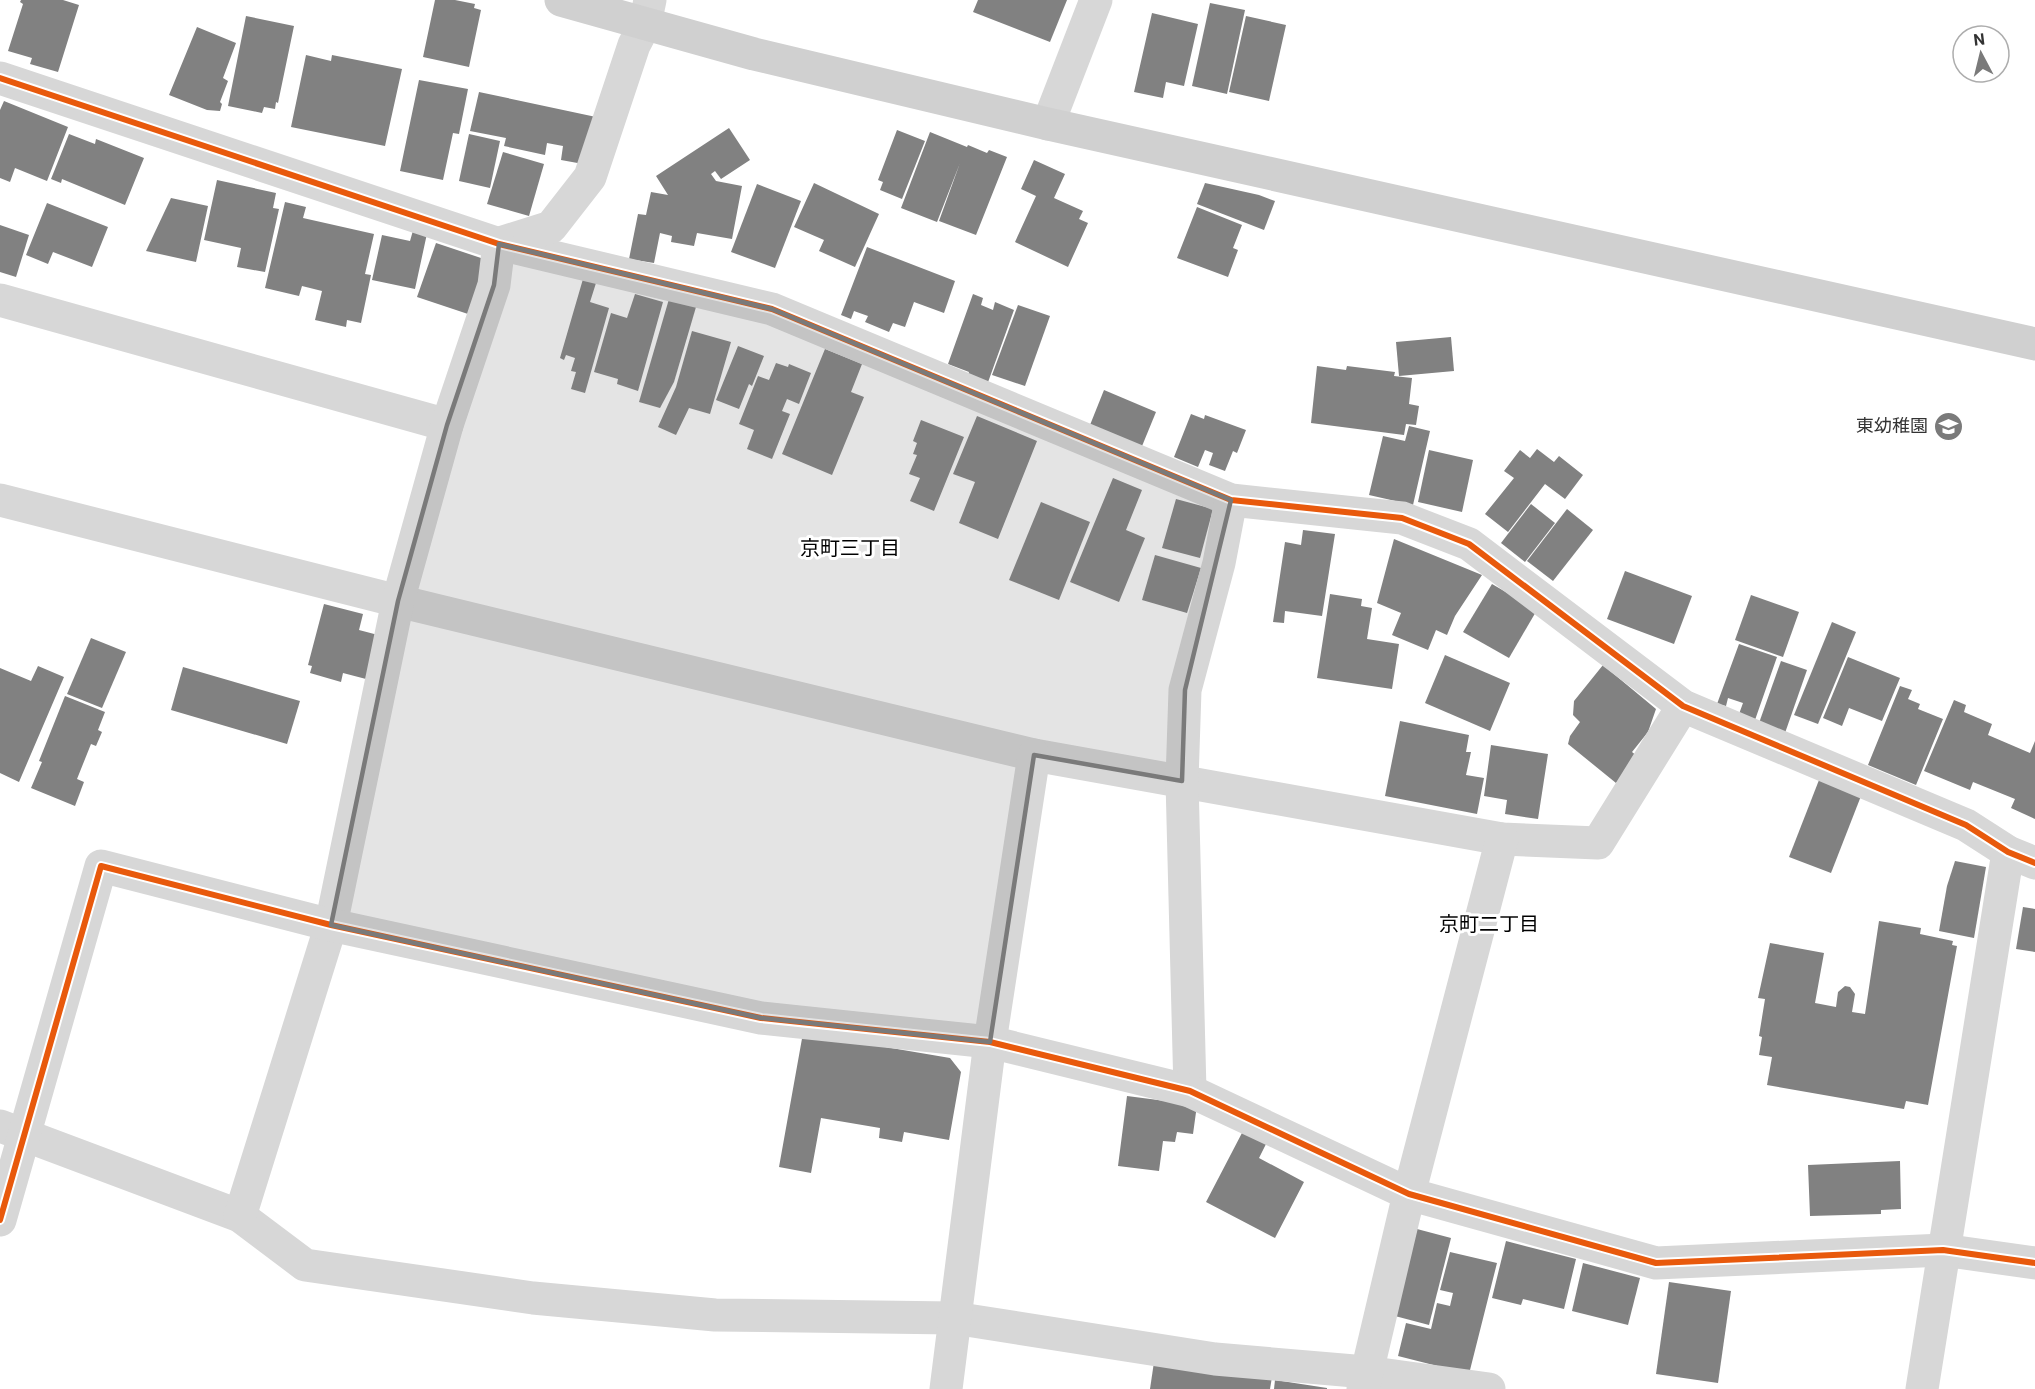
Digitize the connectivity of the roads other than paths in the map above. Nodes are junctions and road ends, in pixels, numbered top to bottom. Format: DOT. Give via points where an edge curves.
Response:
graph roads {
  1 [pos="561,0"];
  2 [pos="1096,0"];
  3 [pos="647,12"];
  4 [pos="0,78"];
  5 [pos="1048,124"];
  6 [pos="499,244"];
  7 [pos="0,300"];
  8 [pos="2035,344"];
  9 [pos="447,425"];
  10 [pos="0,500"];
  11 [pos="1231,500"];
  12 [pos="398,601"];
  13 [pos="1683,706"];
  14 [pos="1034,755"];
  15 [pos="1182,781"];
  16 [pos="1502,839"];
  17 [pos="2022,857"];
  18 [pos="331,925"];
  19 [pos="990,1042"];
  20 [pos="1190,1091"];
  21 [pos="12,1131"];
  22 [pos="1409,1194"];
  23 [pos="240,1216"];
  24 [pos="0,1220"];
  25 [pos="1944,1250"];
  26 [pos="2035,1263"];
  27 [pos="954,1318"];
  28 [pos="1364,1380"];
  29 [pos="946,1389"];
  30 [pos="1489,1389"];
  31 [pos="1922,1389"];
  1 -- 3 [label="street"];
  2 -- 5 [label="street"];
  3 -- 5 [label="street" via="754,54"];
  3 -- 6 [label="street" via="590,177 551,227"];
  4 -- 6 [label="street"];
  5 -- 8 [label="street"];
  6 -- 9 [label="street" via="494,285"];
  6 -- 11 [label="street" via="772,309"];
  7 -- 9 [label="street"];
  9 -- 12 [label="street"];
  10 -- 12 [label="street"];
  11 -- 13 [label="street" via="1402,518 1470,544"];
  11 -- 15 [label="street" via="1185,690"];
  12 -- 14 [label="street"];
  12 -- 18 [label="street"];
  13 -- 16 [label="street" via="1598,843"];
  13 -- 17 [label="street" via="1966,825"];
  14 -- 15 [label="street"];
  14 -- 19 [label="street"];
  15 -- 16 [label="street"];
  15 -- 20 [label="street"];
  16 -- 22 [label="street"];
  17 -- 25 [label="street"];
  18 -- 19 [label="street" via="761,1018"];
  18 -- 21 [label="street" via="101,866"];
  18 -- 23 [label="street"];
  19 -- 20 [label="street"];
  19 -- 27 [label="street"];
  20 -- 22 [label="street"];
  21 -- 23 [label="street"];
  21 -- 24 [label="street"];
  22 -- 25 [label="street" via="1656,1263"];
  22 -- 28 [label="street"];
  23 -- 27 [label="street" via="305,1265 533,1298 715,1315"];
  25 -- 26 [label="street"];
  25 -- 31 [label="street"];
  27 -- 28 [label="street"];
  27 -- 29 [label="street"];
  28 -- 30 [label="street"];
}
